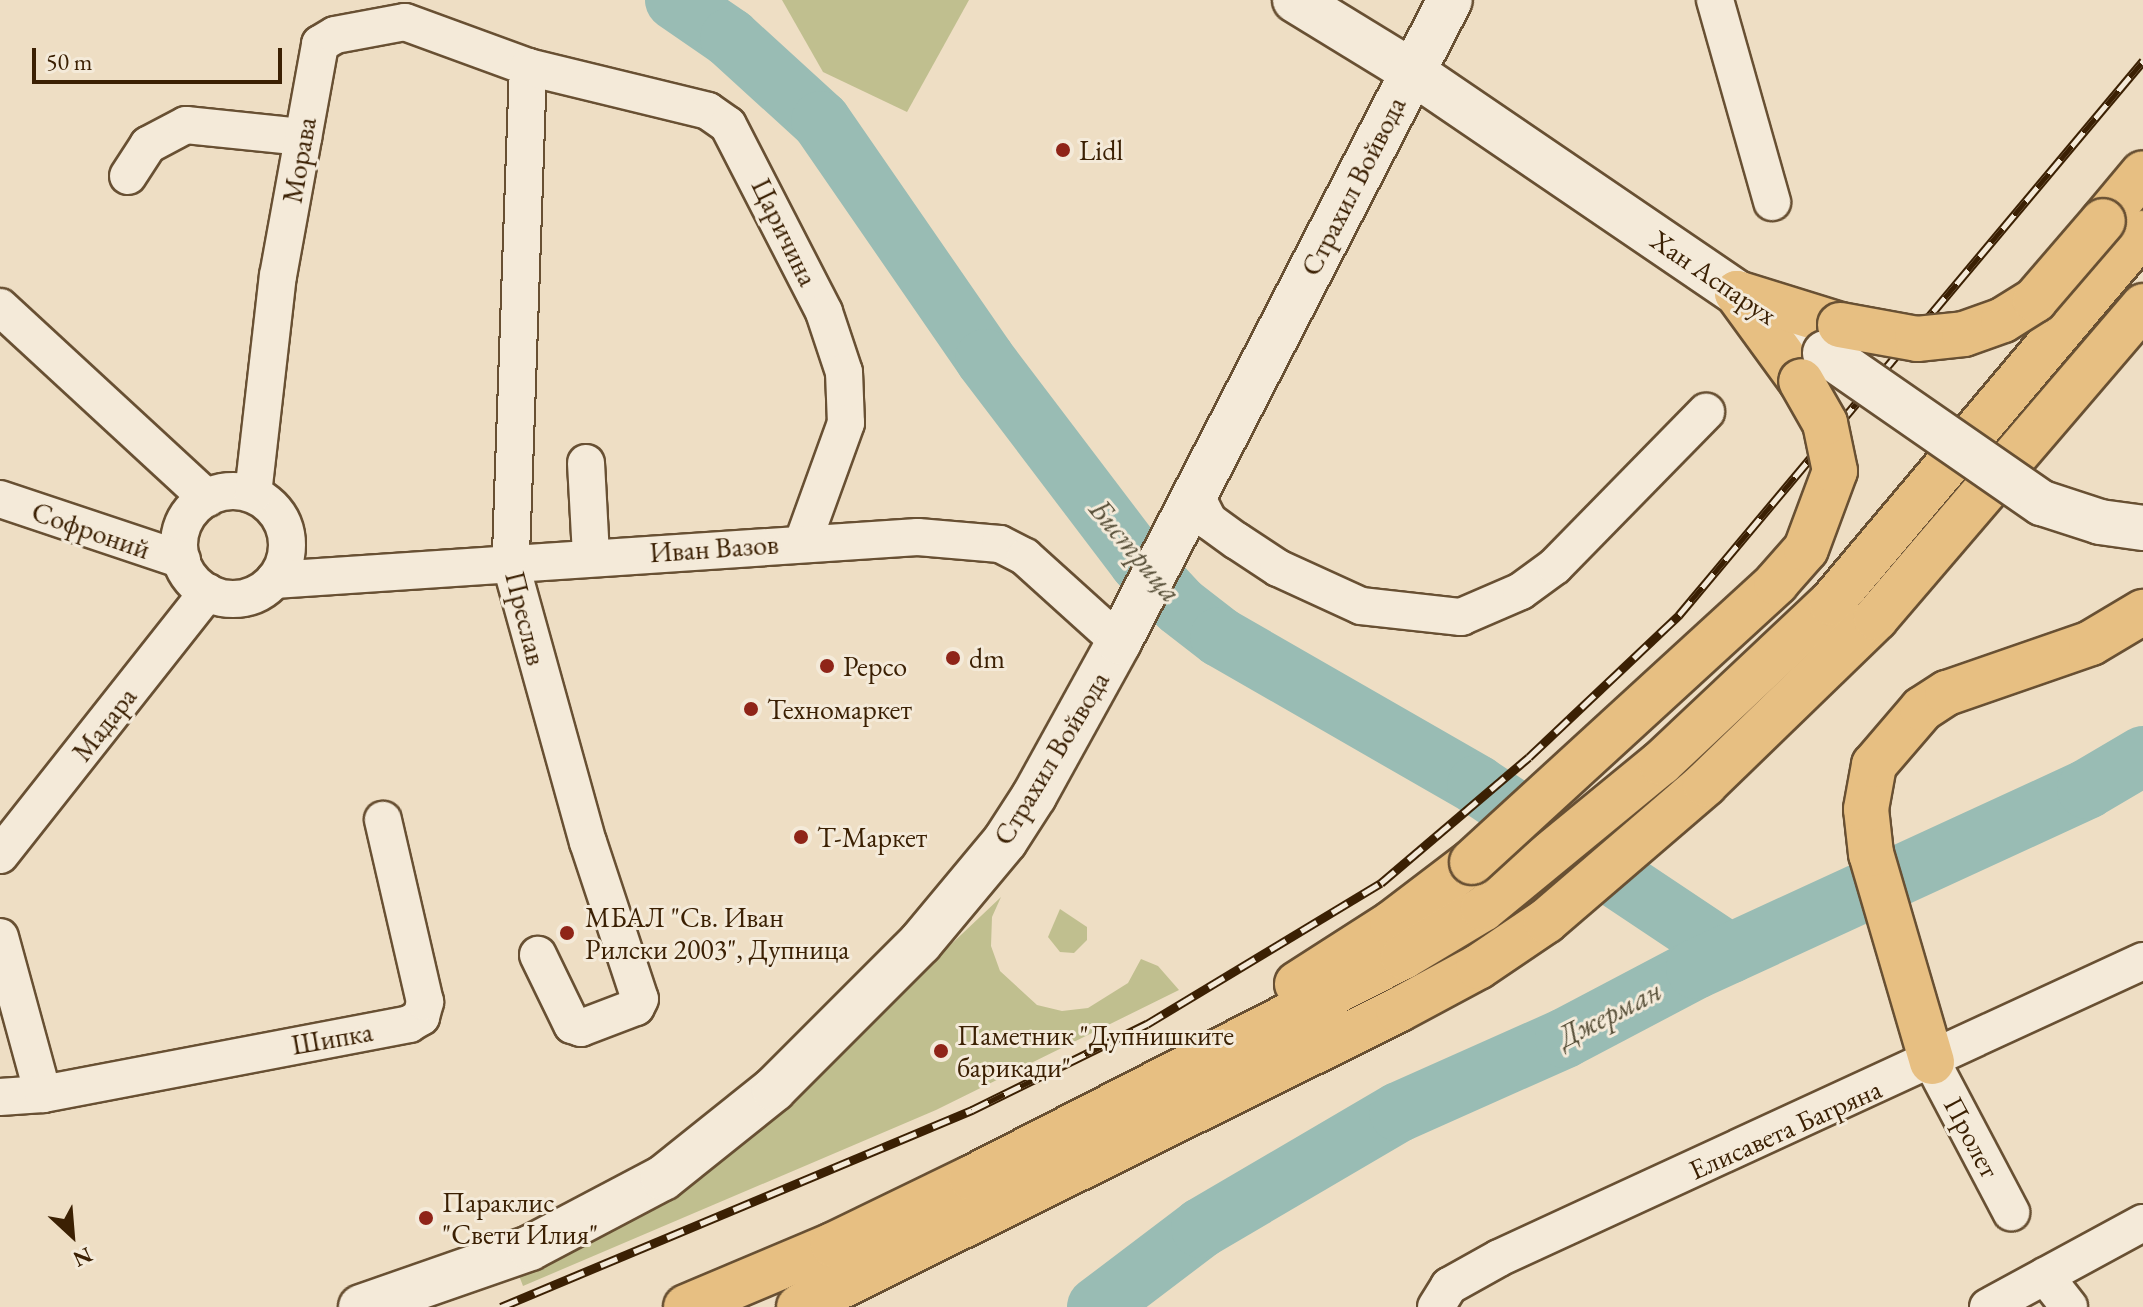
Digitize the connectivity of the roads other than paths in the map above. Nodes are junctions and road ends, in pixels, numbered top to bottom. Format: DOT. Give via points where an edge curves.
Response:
graph roads {
  1 [pos="1295,0"];
  2 [pos="1450,0"];
  3 [pos="1715,0"];
  4 [pos="528,67"];
  5 [pos="1411,71"];
  6 [pos="303,137"];
  7 [pos="2143,173"];
  8 [pos="128,176"];
  9 [pos="1772,202"];
  10 [pos="2143,233"];
  11 [pos="1737,293"];
  12 [pos="2143,306"];
  13 [pos="0,307"];
  14 [pos="2143,351"];
  15 [pos="1822,353"];
  16 [pos="1706,412"];
  17 [pos="586,463"];
  18 [pos="253,494"];
  19 [pos="207,498"];
  20 [pos="0,499"];
  21 [pos="1187,508"];
  22 [pos="2143,528"];
  23 [pos="803,542"];
  24 [pos="591,556"];
  25 [pos="182,560"];
  26 [pos="511,565"];
  27 [pos="274,580"];
  28 [pos="208,592"];
  29 [pos="2143,612"];
  30 [pos="1876,618"];
  31 [pos="1119,642"];
  32 [pos="383,820"];
  33 [pos="0,855"];
  34 [pos="0,937"];
  35 [pos="538,955"];
  36 [pos="2143,961"];
  37 [pos="1932,1062"];
  38 [pos="43,1094"];
  39 [pos="0,1097"];
  40 [pos="971,1178"];
  41 [pos="2011,1212"];
  42 [pos="2143,1223"];
  43 [pos="2045,1276"];
  44 [pos="361,1307"];
  45 [pos="686,1307"];
  46 [pos="799,1307"];
  47 [pos="1436,1307"];
  48 [pos="1988,1307"];
  49 [pos="2069,1307"];
  1 -- 5 [label="street, Хан Аспарух"];
  2 -- 5 [label="street, Страхил Войвода"];
  3 -- 9 [label="street"];
  4 -- 6 [label="street, Морава" via="405,22 335,35 320,44"];
  4 -- 23 [label="street, Царичина" via="708,111 741,145 824,312 844,372 846,423"];
  4 -- 26 [label="street, Преслав"];
  5 -- 11 [label="street, Хан Аспарух"];
  5 -- 21 [label="street, Страхил Войвода"];
  6 -- 8 [label="street" via="186,125 148,145"];
  6 -- 18 [label="street, Морава" via="278,276"];
  7 -- 15 [label="main road, bridge" via="2050,286 2003,320 1964,334"];
  10 -- 40 [label="main road" via="1831,603 1587,827 1513,886 1403,957"];
  11 -- 15 [label="main road"];
  11 -- 15 [label="main road"];
  12 -- 30 [label="main road"];
  13 -- 19 [label="street"];
  14 -- 30 [label="main road"];
  15 -- 22 [label="street, bridge" via="2032,497 2100,522"];
  15 -- 40 [label="main road, bridge" via="1825,423 1835,471 1806,549 1776,583 1472,862 1392,923"];
  16 -- 21 [label="street" via="1555,566 1521,591 1461,617 1361,606 1278,568"];
  17 -- 24 [label="street"];
  18 -- 19 [label="street" via="221,492"];
  18 -- 27 [label="street" via="268,503 286,532 284,565"];
  19 -- 25 [label="street" via="183,525"];
  20 -- 25 [label="street, Софроний"];
  21 -- 31 [label="street, Страхил Войвода"];
  23 -- 24 [label="street, Иван Вазов"];
  23 -- 31 [label="street, Иван Вазов" via="918,537 1000,544 1054,580"];
  24 -- 26 [label="street, Иван Вазов"];
  25 -- 28 [label="street"];
  26 -- 27 [label="street, Иван Вазов"];
  26 -- 35 [label="street, Преслав" via="588,842 640,999 636,1007 581,1028 572,1025"];
  27 -- 28 [label="street" via="244,598"];
  28 -- 33 [label="street, Мадара"];
  29 -- 37 [label="main road" via="2091,643 1947,693 1922,709 1874,765 1866,809 1871,854"];
  30 -- 46 [label="main road" via="1620,860 1546,921 1478,967"];
  31 -- 44 [label="street, Страхил Войвода" via="1005,841 920,943 774,1089 663,1178 587,1221 530,1248"];
  32 -- 38 [label="street, Шипка" via="425,1002 421,1017 409,1024"];
  34 -- 38 [label="street"];
  36 -- 37 [label="street, Елисавета Багряна"];
  37 -- 41 [label="street, Пролет"];
  37 -- 47 [label="street, Елисавета Багряна" via="1499,1258 1449,1286"];
  38 -- 39 [label="street"];
  40 -- 45 [label="main road" via="833,1245"];
  42 -- 43 [label="street"];
  43 -- 48 [label="street"];
  43 -- 49 [label="street"];
}
